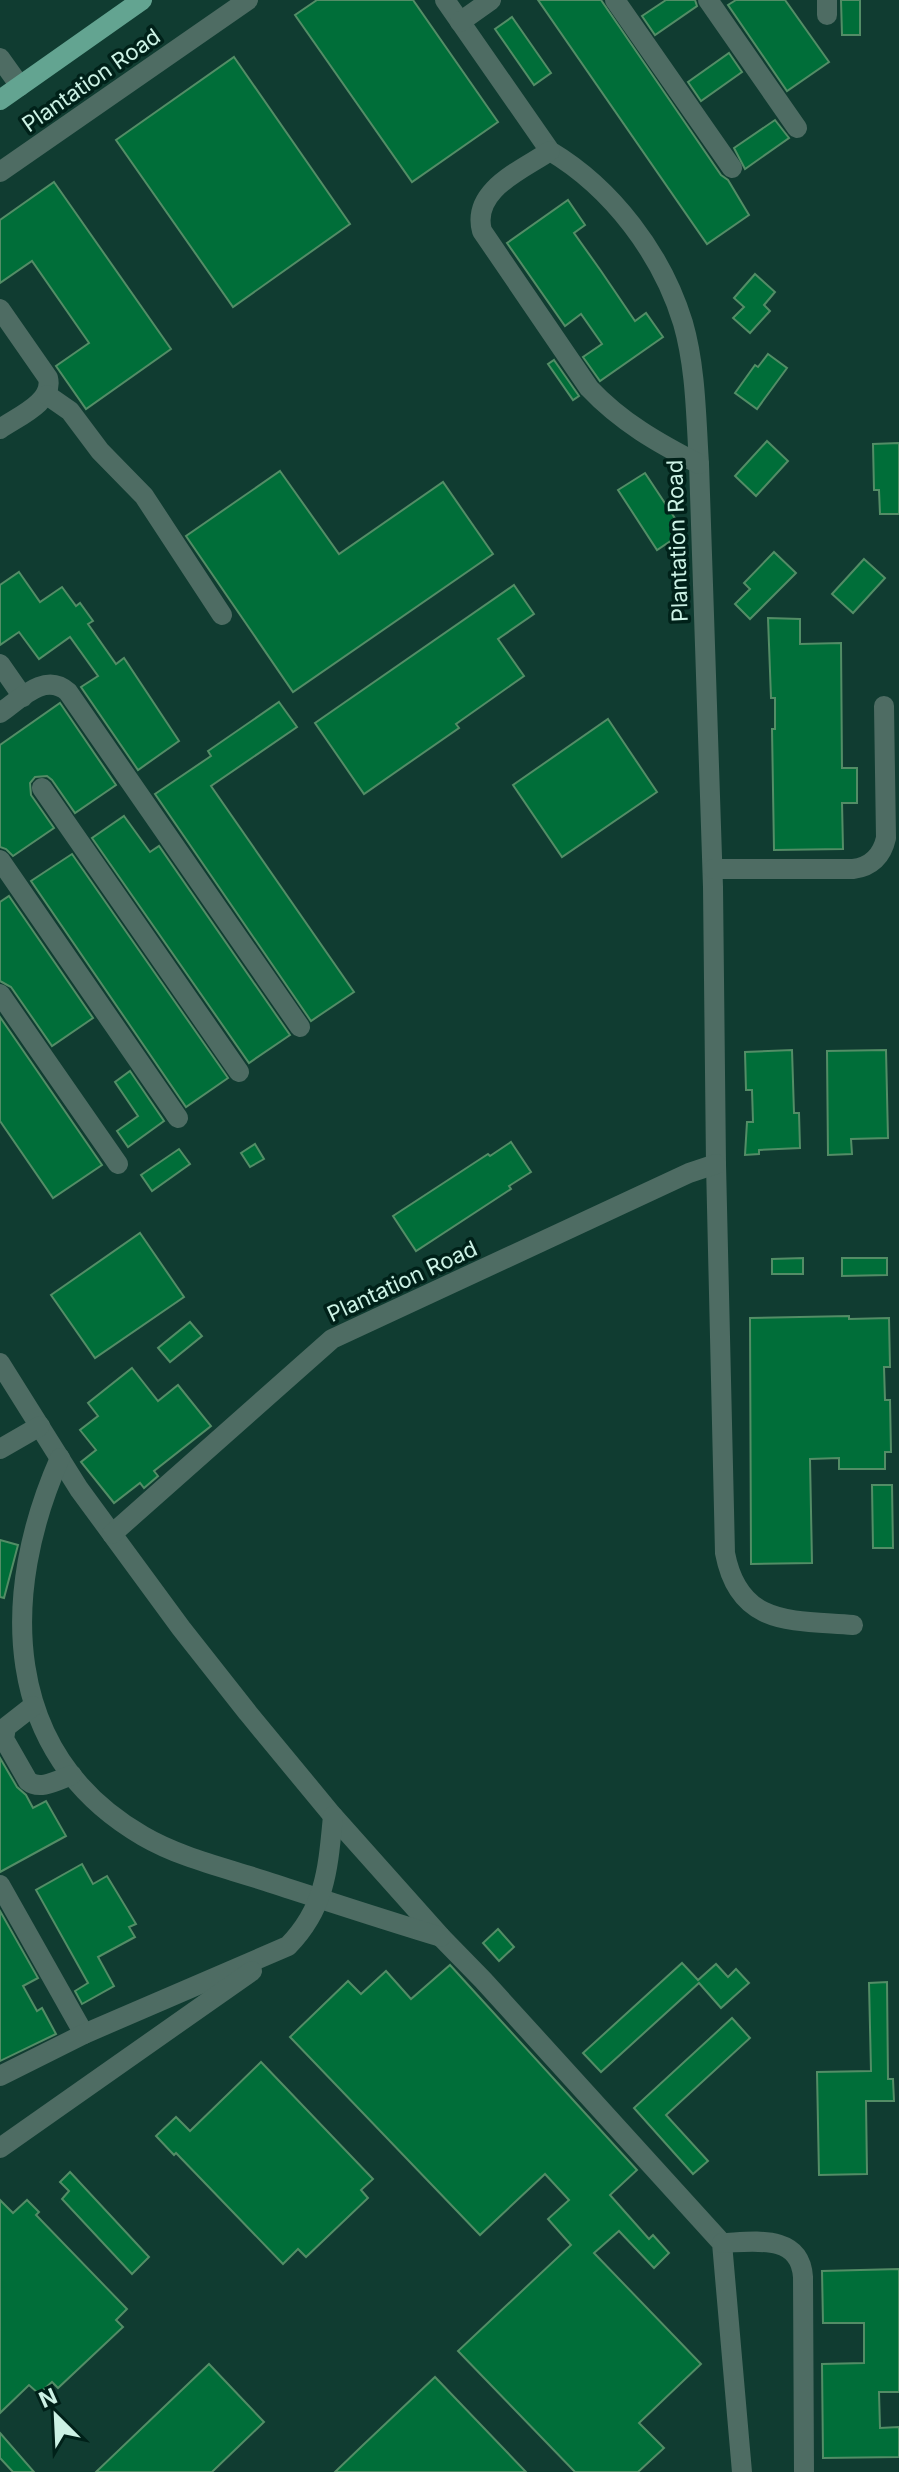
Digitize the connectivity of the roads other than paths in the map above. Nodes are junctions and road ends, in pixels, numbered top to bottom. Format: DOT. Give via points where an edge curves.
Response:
graph roads {
  1 [pos="142,0"];
  2 [pos="248,0"];
  3 [pos="445,0"];
  4 [pos="491,0"];
  5 [pos="615,0"];
  6 [pos="708,0"];
  7 [pos="460,22"];
  8 [pos="0,58"];
  9 [pos="20,86"];
  10 [pos="0,100"];
  11 [pos="797,128"];
  12 [pos="550,151"];
  13 [pos="732,168"];
  14 [pos="0,172"];
  15 [pos="0,309"];
  16 [pos="47,395"];
  17 [pos="0,429"];
  18 [pos="699,464"];
  19 [pos="222,615"];
  20 [pos="0,664"];
  21 [pos="23,697"];
  22 [pos="884,706"];
  23 [pos="0,713"];
  24 [pos="42,788"];
  25 [pos="0,860"];
  26 [pos="713,869"];
  27 [pos="0,994"];
  28 [pos="300,1027"];
  29 [pos="239,1072"];
  30 [pos="178,1118"];
  31 [pos="118,1164"];
  32 [pos="716,1164"];
  33 [pos="0,1363"];
  34 [pos="40,1426"];
  35 [pos="0,1449"];
  36 [pos="60,1458"];
  37 [pos="112,1534"];
  38 [pos="853,1625"];
  39 [pos="33,1706"];
  40 [pos="72,1775"];
  41 [pos="333,1816"];
  42 [pos="0,1885"];
  43 [pos="319,1899"];
  44 [pos="441,1937"];
  45 [pos="288,1946"];
  46 [pos="84,2034"];
  47 [pos="0,2076"];
  48 [pos="0,2148"];
  49 [pos="722,2243"];
  50 [pos="742,2472"];
  51 [pos="804,2472"];
  1 -- 9 [label="main road"];
  2 -- 14 [label="street, Plantation Road"];
  3 -- 7 [label="street, Plantation Road"];
  4 -- 7 [label="street"];
  5 -- 13 [label="street"];
  6 -- 11 [label="street"];
  7 -- 12 [label="street, Plantation Road"];
  8 -- 9 [label="street"];
  9 -- 10 [label="main road"];
  12 -- 18 [label="street, Plantation Road" via="612,201 668,286 685,335"];
  12 -- 18 [label="street" via="488,195 480,215 482,231 589,388 640,432"];
  15 -- 16 [label="street" via="48,378"];
  16 -- 17 [label="street"];
  16 -- 19 [label="street" via="70,411 144,496"];
  18 -- 26 [label="street, Plantation Road"];
  20 -- 21 [label="street"];
  21 -- 23 [label="street"];
  21 -- 28 [label="street" via="47,684 68,692"];
  22 -- 26 [label="street" via="886,838 875,860 853,869"];
  24 -- 29 [label="street"];
  25 -- 30 [label="street"];
  26 -- 32 [label="street, Plantation Road"];
  27 -- 31 [label="street"];
  32 -- 37 [label="street, Plantation Road" via="332,1339"];
  32 -- 38 [label="street, Plantation Road" via="727,1564 743,1596 767,1615"];
  33 -- 34 [label="street"];
  34 -- 35 [label="street"];
  34 -- 36 [label="street"];
  36 -- 37 [label="street"];
  36 -- 39 [label="street" via="42,1495 20,1588 19,1641"];
  37 -- 41 [label="street"];
  39 -- 40 [label="street"];
  39 -- 40 [label="street" via="6,1727 4,1739 33,1785"];
  40 -- 43 [label="street" via="99,1805 166,1848"];
  41 -- 43 [label="street" via="326,1882"];
  41 -- 44 [label="street"];
  42 -- 46 [label="street"];
  43 -- 44 [label="street"];
  43 -- 45 [label="street" via="304,1930"];
  44 -- 49 [label="street"];
  45 -- 46 [label="street"];
  45 -- 48 [label="street"];
  46 -- 47 [label="street"];
  49 -- 50 [label="street"];
  49 -- 51 [label="street" via="775,2242 791,2249 800,2262"];
}
